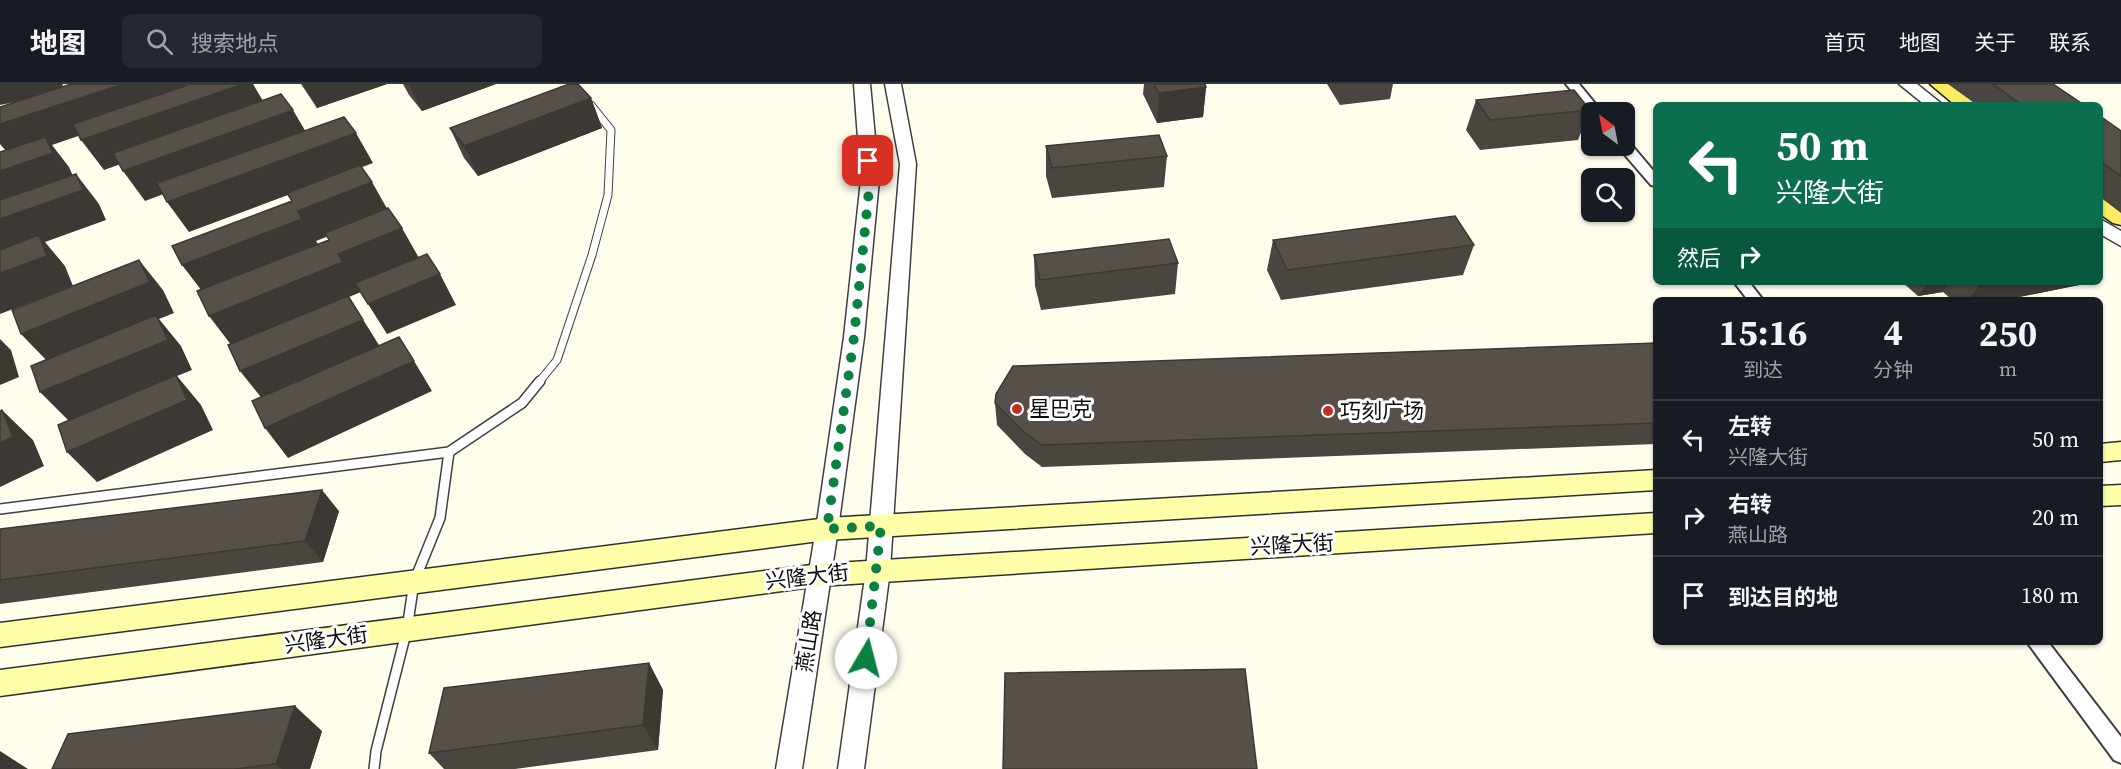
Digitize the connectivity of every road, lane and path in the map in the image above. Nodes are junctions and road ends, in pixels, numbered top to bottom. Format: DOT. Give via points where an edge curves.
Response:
graph roads {
  1 [pos="862,84"];
  2 [pos="893,84"];
  3 [pos="1572,84"];
  4 [pos="1907,84"];
  5 [pos="1940,84"];
  6 [pos="581,93"];
  7 [pos="1587,102"];
  8 [pos="1931,102"];
  9 [pos="1964,102"];
  10 [pos="1633,156"];
  11 [pos="1653,179"];
  12 [pos="2103,205"];
  13 [pos="2121,218"];
  14 [pos="2103,227"];
  15 [pos="2121,240"];
  16 [pos="1744,285"];
  17 [pos="1754,297"];
  18 [pos="2121,451"];
  19 [pos="449,452"];
  20 [pos="2103,453"];
  21 [pos="1653,480"];
  22 [pos="2121,495"];
  23 [pos="2103,496"];
  24 [pos="0,509"];
  25 [pos="1653,523"];
  26 [pos="881,526"];
  27 [pos="827,529"];
  28 [pos="878,570"];
  29 [pos="819,575"];
  30 [pos="414,582"];
  31 [pos="407,630"];
  32 [pos="0,635"];
  33 [pos="2039,645"];
  34 [pos="0,683"];
  35 [pos="2121,753"];
  36 [pos="374,769"];
  37 [pos="789,769"];
  38 [pos="851,769"];
  1 -- 27 [label="street, 燕山路" via="870,180 854,337"];
  2 -- 26 [label="street" via="908,164"];
  3 -- 7 [label="street"];
  4 -- 8 [label="street"];
  5 -- 9 [label="main road"];
  6 -- 19 [label="lane" via="611,130 608,195 557,360 522,403"];
  10 -- 11 [label="street"];
  12 -- 13 [label="main road"];
  14 -- 15 [label="street"];
  16 -- 17 [label="street"];
  18 -- 20 [label="main road"];
  19 -- 24 [label="lane"];
  19 -- 30 [label="lane" via="440,518"];
  21 -- 26 [label="main road, 兴隆大街"];
  22 -- 23 [label="main road"];
  25 -- 28 [label="main road, 兴隆大街"];
  26 -- 27 [label="main road, 兴隆大街"];
  26 -- 28 [label="street"];
  27 -- 29 [label="street, 燕山路"];
  27 -- 30 [label="main road, 兴隆大街"];
  28 -- 29 [label="main road, 兴隆大街"];
  28 -- 38 [label="street"];
  29 -- 31 [label="main road, 兴隆大街"];
  29 -- 37 [label="street, 燕山路"];
  30 -- 31 [label="lane"];
  30 -- 32 [label="main road, 兴隆大街"];
  31 -- 34 [label="main road, 兴隆大街"];
  31 -- 36 [label="lane"];
  33 -- 35 [label="street"];
}
